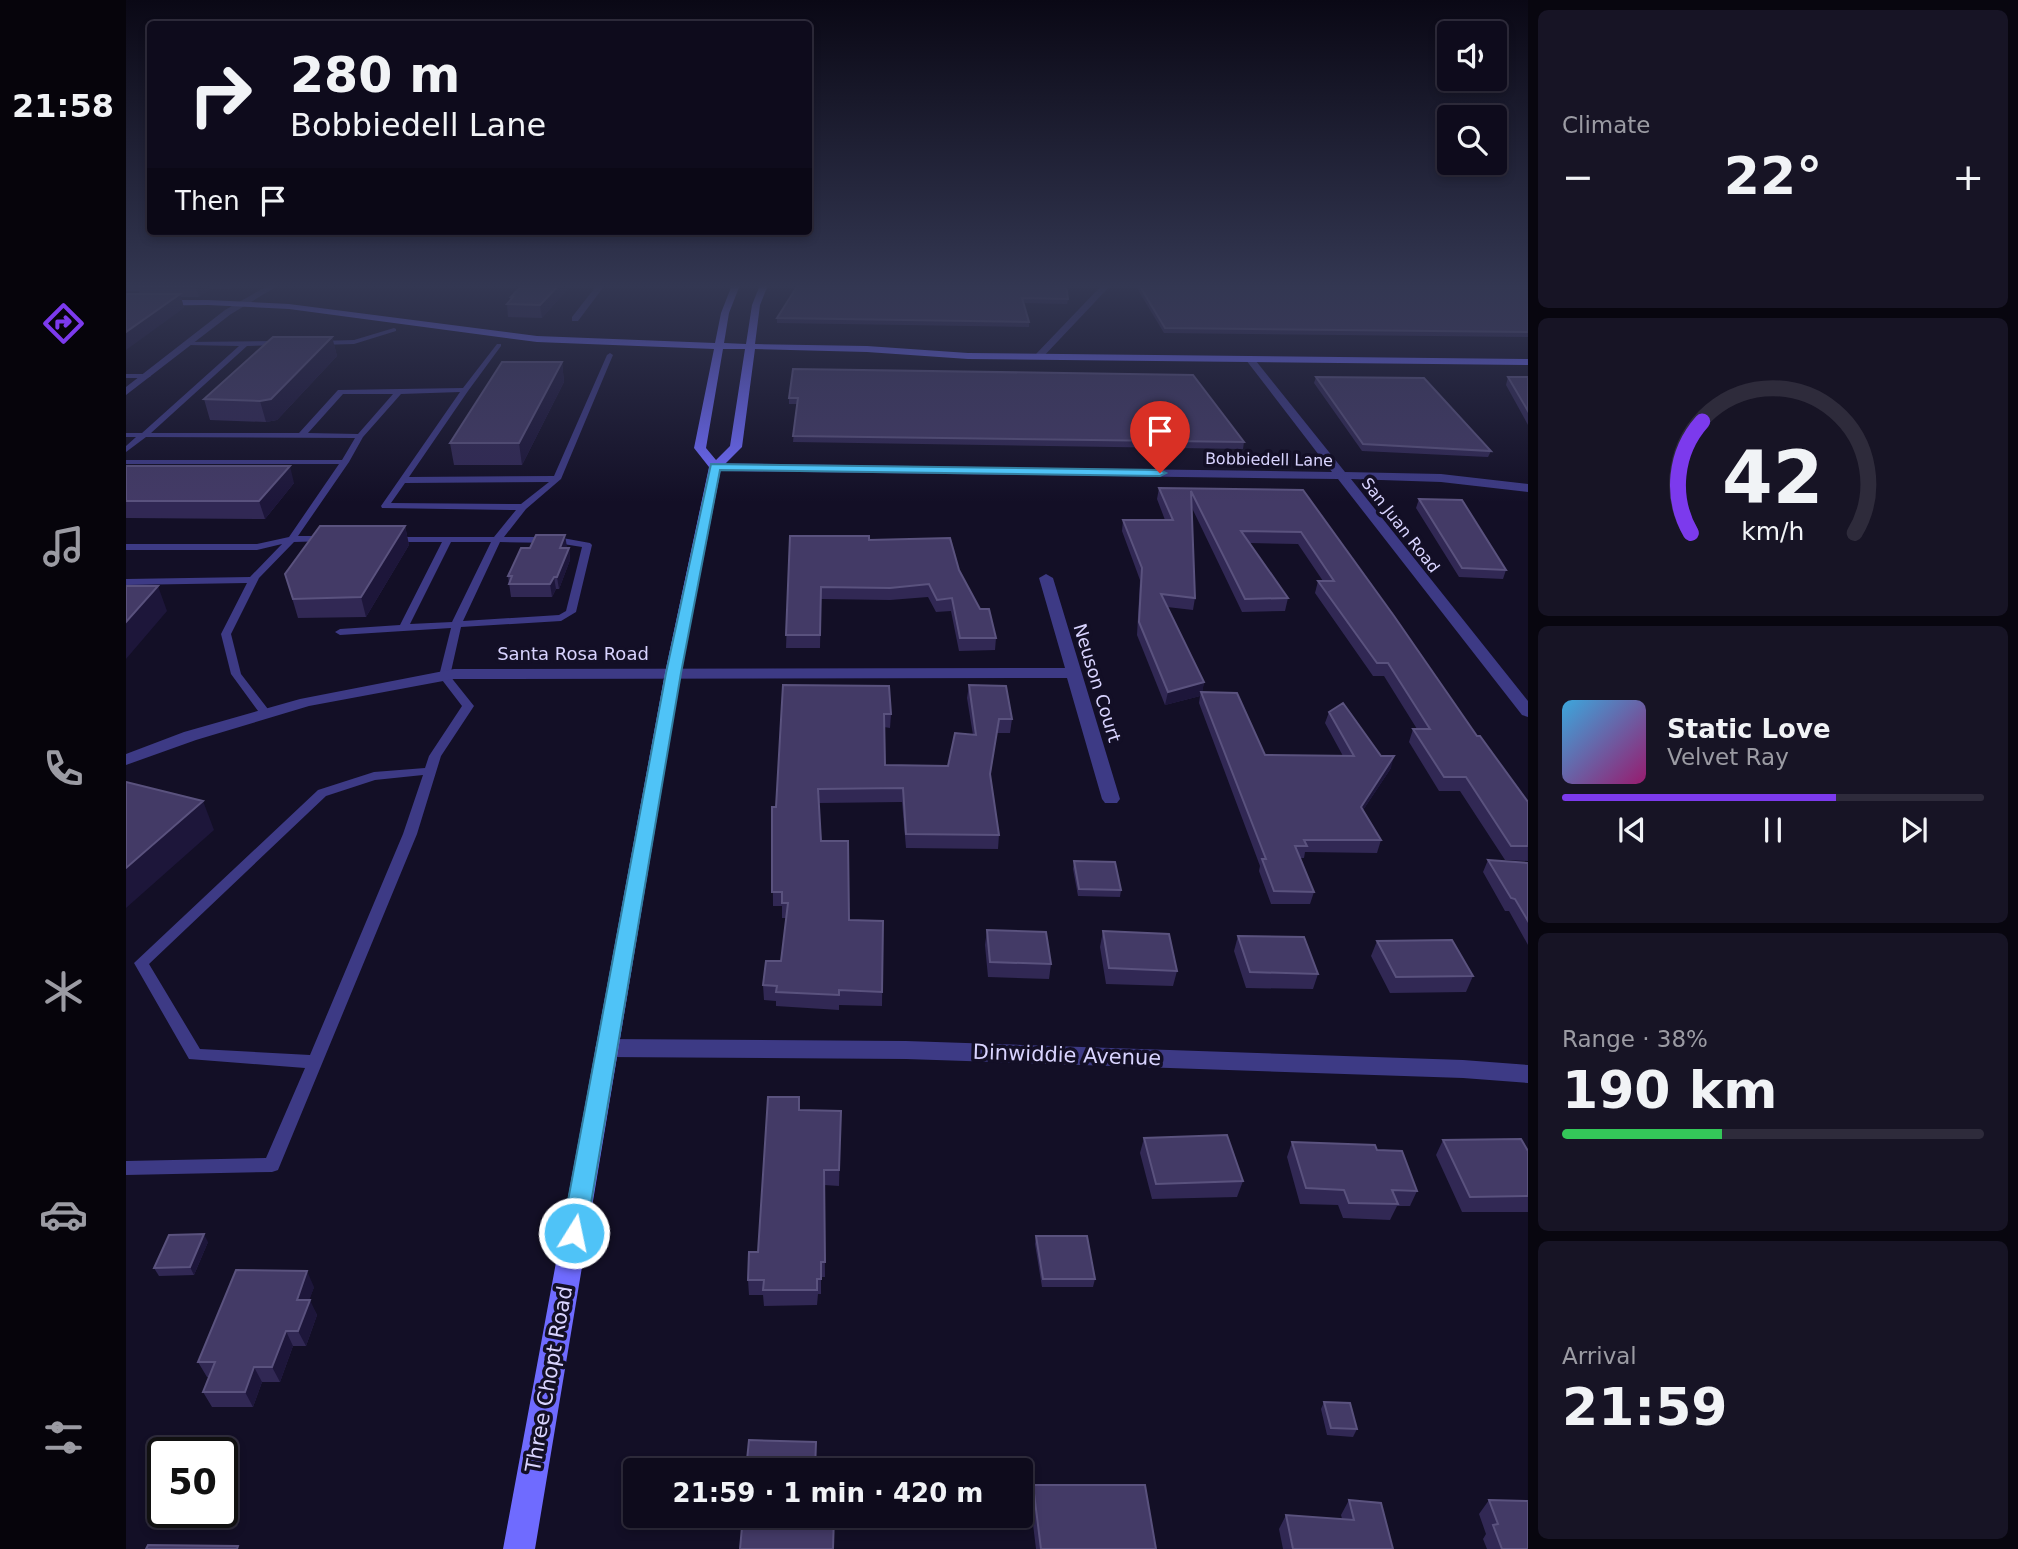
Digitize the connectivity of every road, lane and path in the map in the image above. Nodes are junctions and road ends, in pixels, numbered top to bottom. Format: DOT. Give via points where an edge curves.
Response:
graph roads {
  1 [pos="170,357"];
  2 [pos="230,357"];
  3 [pos="490,357"];
  4 [pos="609,357"];
  5 [pos="713,357"];
  6 [pos="748,357"];
  7 [pos="787,357"];
  8 [pos="953,357"];
  9 [pos="1174,357"];
  10 [pos="1249,358"];
  11 [pos="802,359"];
  12 [pos="829,359"];
  13 [pos="1528,362"];
  14 [pos="126,376"];
  15 [pos="146,376"];
  16 [pos="465,390"];
  17 [pos="126,392"];
  18 [pos="398,392"];
  19 [pos="126,435"];
  20 [pos="144,435"];
  21 [pos="301,436"];
  22 [pos="360,436"];
  23 [pos="126,450"];
  24 [pos="126,462"];
  25 [pos="345,462"];
  26 [pos="715,467"];
  27 [pos="1341,476"];
  28 [pos="557,479"];
  29 [pos="403,480"];
  30 [pos="1528,488"];
  31 [pos="523,507"];
  32 [pos="292,539"];
  33 [pos="331,539"];
  34 [pos="383,539"];
  35 [pos="448,539"];
  36 [pos="497,539"];
  37 [pos="126,547"];
  38 [pos="1046,578"];
  39 [pos="253,580"];
  40 [pos="126,582"];
  41 [pos="457,623"];
  42 [pos="404,627"];
  43 [pos="340,632"];
  44 [pos="673,673"];
  45 [pos="1074,673"];
  46 [pos="444,676"];
  47 [pos="1528,712"];
  48 [pos="265,713"];
  49 [pos="126,760"];
  50 [pos="430,771"];
  51 [pos="1111,799"];
  52 [pos="606,1048"];
  53 [pos="315,1062"];
  54 [pos="1528,1074"];
  55 [pos="126,1168"];
  56 [pos="519,1549"];
  1 -- 15 [label="street"];
  2 -- 20 [label="lane"];
  3 -- 16 [label="lane"];
  4 -- 28 [label="lane"];
  5 -- 26 [label="main road" via="700,448"];
  6 -- 26 [label="main road, Three Chopt Road" via="736,447"];
  7 -- 11 [label="main road"];
  8 -- 12 [label="main road"];
  9 -- 10 [label="main road"];
  10 -- 13 [label="main road"];
  10 -- 27 [label="street, San Juan Road"];
  14 -- 15 [label="lane"];
  15 -- 17 [label="street"];
  16 -- 18 [label="lane"];
  16 -- 29 [label="lane"];
  18 -- 21 [label="lane" via="341,393"];
  18 -- 22 [label="lane"];
  19 -- 20 [label="lane"];
  20 -- 21 [label="lane"];
  20 -- 23 [label="lane"];
  21 -- 22 [label="lane"];
  22 -- 25 [label="lane"];
  24 -- 25 [label="lane"];
  25 -- 32 [label="lane"];
  26 -- 27 [label="street, Bobbiedell Lane"];
  26 -- 44 [label="main road, Three Chopt Road"];
  27 -- 30 [label="street, Bobbiedell Lane" via="1441,478"];
  27 -- 47 [label="street, San Juan Road"];
  28 -- 29 [label="lane"];
  28 -- 31 [label="lane"];
  29 -- 31 [label="lane" via="385,506"];
  31 -- 36 [label="lane"];
  32 -- 33 [label="lane"];
  32 -- 37 [label="lane" via="257,547"];
  32 -- 39 [label="lane"];
  34 -- 35 [label="lane"];
  35 -- 36 [label="lane"];
  35 -- 42 [label="lane"];
  36 -- 41 [label="lane"];
  36 -- 41 [label="lane" via="587,545 571,612 561,618"];
  38 -- 45 [label="street, Neuson Court"];
  39 -- 40 [label="lane"];
  39 -- 48 [label="lane" via="226,634 236,674"];
  41 -- 42 [label="lane"];
  41 -- 46 [label="lane"];
  42 -- 43 [label="lane"];
  44 -- 45 [label="street, Santa Rosa Road"];
  44 -- 46 [label="street, Santa Rosa Road"];
  44 -- 52 [label="main road, Three Chopt Road"];
  45 -- 51 [label="street, Neuson Court"];
  46 -- 48 [label="street, Santa Rosa Road" via="347,692"];
  46 -- 50 [label="lane" via="468,706"];
  48 -- 49 [label="street, Santa Rosa Road"];
  50 -- 53 [label="lane" via="411,834"];
  50 -- 53 [label="lane" via="374,776 322,793 141,963 195,1055"];
  52 -- 54 [label="street, Dinwiddie Avenue" via="906,1050"];
  52 -- 56 [label="main road, Three Chopt Road"];
  53 -- 55 [label="lane" via="272,1165"];
}
